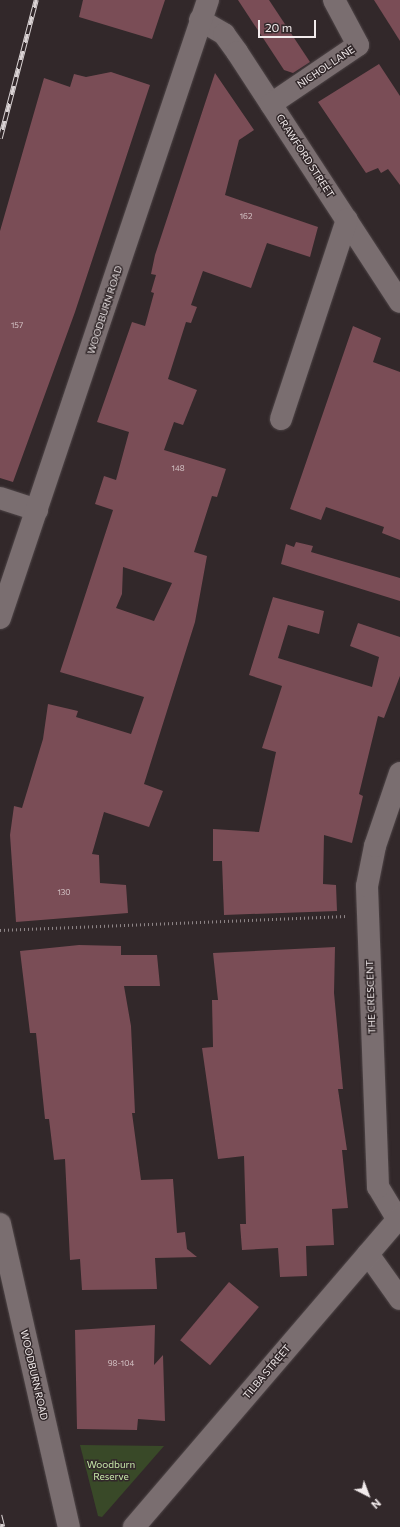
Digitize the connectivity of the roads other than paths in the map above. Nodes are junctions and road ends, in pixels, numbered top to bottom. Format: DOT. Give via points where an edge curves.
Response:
graph roads {
  1 [pos="208,0"];
  2 [pos="334,0"];
  3 [pos="200,20"];
  4 [pos="271,104"];
  5 [pos="347,220"];
  6 [pos="400,302"];
  7 [pos="281,418"];
  8 [pos="0,498"];
  9 [pos="37,510"];
  10 [pos="0,618"];
  11 [pos="400,773"];
  12 [pos="399,1218"];
  13 [pos="0,1224"];
  14 [pos="368,1254"];
  15 [pos="400,1298"];
  16 [pos="69,1527"];
  17 [pos="134,1527"];
  1 -- 3 [label="street, WOODBURN ROAD"];
  2 -- 4 [label="street, NICHOL LANE" via="358,45"];
  3 -- 4 [label="street, CRAWFORD STREET" via="224,34"];
  3 -- 9 [label="street, WOODBURN ROAD"];
  4 -- 5 [label="street, CRAWFORD STREET"];
  5 -- 6 [label="street, CRAWFORD STREET"];
  5 -- 7 [label="street"];
  8 -- 9 [label="street"];
  9 -- 10 [label="street, WOODBURN ROAD"];
  11 -- 12 [label="street, THE CRESCENT" via="375,846 367,886 378,1187"];
  12 -- 14 [label="street, TILBA STREET"];
  13 -- 16 [label="street, WOODBURN ROAD"];
  14 -- 15 [label="street"];
  14 -- 17 [label="street, TILBA STREET"];
}
